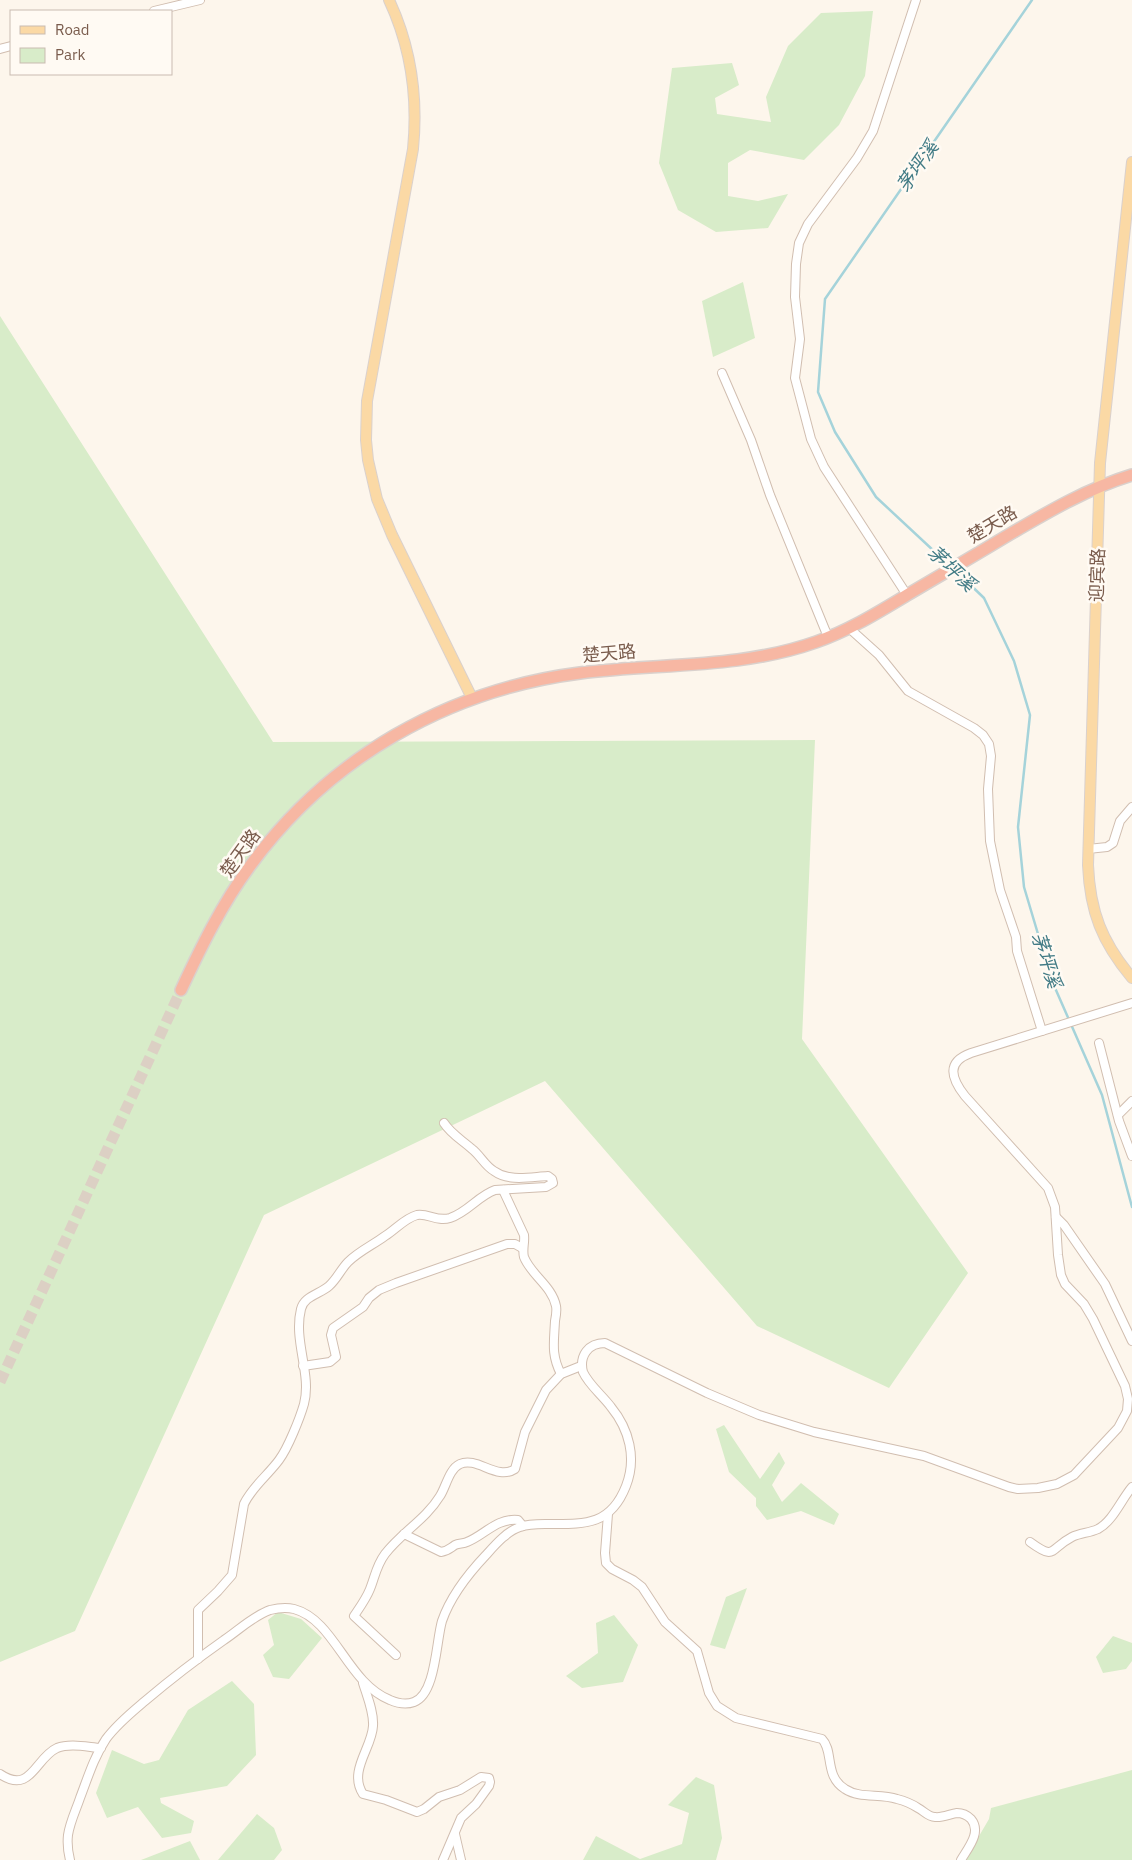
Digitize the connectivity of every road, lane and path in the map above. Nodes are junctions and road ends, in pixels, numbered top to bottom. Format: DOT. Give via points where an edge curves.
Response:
graph roads {
  1 [pos="200,0"];
  2 [pos="389,0"];
  3 [pos="916,0"];
  4 [pos="158,10"];
  5 [pos="1132,162"];
  6 [pos="722,373"];
  7 [pos="1132,474"];
  8 [pos="1099,486"];
  9 [pos="907,595"];
  10 [pos="848,628"];
  11 [pos="828,637"];
  12 [pos="472,698"];
  13 [pos="1132,807"];
  14 [pos="1088,849"];
  15 [pos="1132,978"];
  16 [pos="181,990"];
  17 [pos="1132,1003"];
  18 [pos="1042,1031"];
  19 [pos="1099,1042"];
  20 [pos="1132,1101"];
  21 [pos="1118,1115"];
  22 [pos="444,1122"];
  23 [pos="1132,1156"];
  24 [pos="503,1190"];
  25 [pos="1056,1217"];
  26 [pos="522,1248"];
  27 [pos="1132,1342"];
  28 [pos="303,1366"];
  29 [pos="581,1366"];
  30 [pos="561,1374"];
  31 [pos="1132,1487"];
  32 [pos="608,1514"];
  33 [pos="523,1526"];
  34 [pos="404,1534"];
  35 [pos="1030,1542"];
  36 [pos="396,1655"];
  37 [pos="198,1659"];
  38 [pos="363,1682"];
  39 [pos="101,1748"];
  40 [pos="0,1774"];
  41 [pos="454,1832"];
  42 [pos="70,1860"];
  43 [pos="443,1860"];
  44 [pos="461,1860"];
  45 [pos="961,1860"];
  1 -- 4 [label="street"];
  2 -- 12 [label="main road" via="410,65 416,121 367,400 368,460 371,480 384,517"];
  3 -- 9 [label="street" via="873,131 808,224 798,243 796,264 800,339 795,378 811,439 824,467"];
  5 -- 8 [label="main road, 迎宾路"];
  6 -- 11 [label="street"];
  7 -- 8 [label="highway, 楚天路"];
  8 -- 9 [label="highway, 楚天路"];
  8 -- 14 [label="main road, 迎宾路"];
  9 -- 10 [label="highway, 楚天路"];
  10 -- 11 [label="highway, 楚天路"];
  10 -- 18 [label="street" via="879,656 908,691 974,728 989,744 990,841 1000,890"];
  11 -- 12 [label="highway, 楚天路" via="750,659 542,679"];
  12 -- 16 [label="highway, 楚天路" via="438,712 378,745 350,764 296,812 250,866 230,896"];
  13 -- 14 [label="street" via="1120,821 1113,842 1107,847"];
  14 -- 15 [label="main road, 迎宾路" via="1089,885 1097,922 1114,956"];
  17 -- 18 [label="street"];
  18 -- 25 [label="street" via="961,1057 955,1061 954,1068 958,1086 965,1096 1048,1188"];
  19 -- 21 [label="street"];
  20 -- 21 [label="street"];
  21 -- 23 [label="street"];
  22 -- 24 [label="street" via="450,1132 474,1150 493,1171 516,1178 548,1176 553,1181 546,1187"];
  24 -- 26 [label="street" via="524,1235"];
  24 -- 28 [label="street" via="488,1192 450,1218 418,1215 347,1262 330,1286 303,1304 300,1338"];
  25 -- 27 [label="street" via="1104,1284"];
  25 -- 29 [label="street" via="1061,1275 1093,1318 1128,1399 1124,1417 1114,1434 1081,1468 1057,1484 1018,1489 924,1456 786,1424 733,1405 605,1344 599,1343 587,1349"];
  26 -- 28 [label="street" via="507,1244 379,1290 363,1307 333,1328 330,1335 336,1357 330,1362"];
  26 -- 30 [label="street" via="528,1266 553,1297 556,1307 553,1354"];
  28 -- 37 [label="street" via="304,1405 284,1453 244,1504 232,1575 198,1610"];
  29 -- 30 [label="street"];
  29 -- 32 [label="street" via="585,1377 617,1415 630,1448 631,1466 627,1483"];
  30 -- 34 [label="street" via="541,1399 525,1432 515,1469 503,1473 467,1463 459,1464 431,1508"];
  31 -- 35 [label="street" via="1100,1528 1070,1538 1052,1552 1045,1553"];
  32 -- 33 [label="street" via="588,1522"];
  32 -- 45 [label="street" via="606,1562 612,1570 642,1587 665,1622 697,1651 706,1686 717,1706 736,1718 822,1739 834,1776 851,1793 895,1798 934,1817 959,1813 969,1817 975,1825 974,1836"];
  33 -- 34 [label="street" via="518,1520 510,1519 497,1523 469,1542 441,1552"];
  33 -- 38 [label="street" via="492,1548 453,1596 443,1620 428,1688 420,1698 408,1703 395,1702 379,1695"];
  34 -- 36 [label="street" via="379,1563 370,1589 354,1616"];
  37 -- 38 [label="street" via="270,1610 295,1609 310,1616 327,1634"];
  37 -- 39 [label="street" via="127,1716"];
  38 -- 41 [label="street" via="373,1728 360,1765 358,1784 363,1794 417,1812 438,1797 460,1790 482,1777 489,1778 488,1786 461,1818"];
  39 -- 40 [label="street" via="71,1746 56,1749 33,1773 19,1781"];
  39 -- 42 [label="street" via="71,1823"];
  41 -- 43 [label="street"];
  41 -- 44 [label="street"];
}
